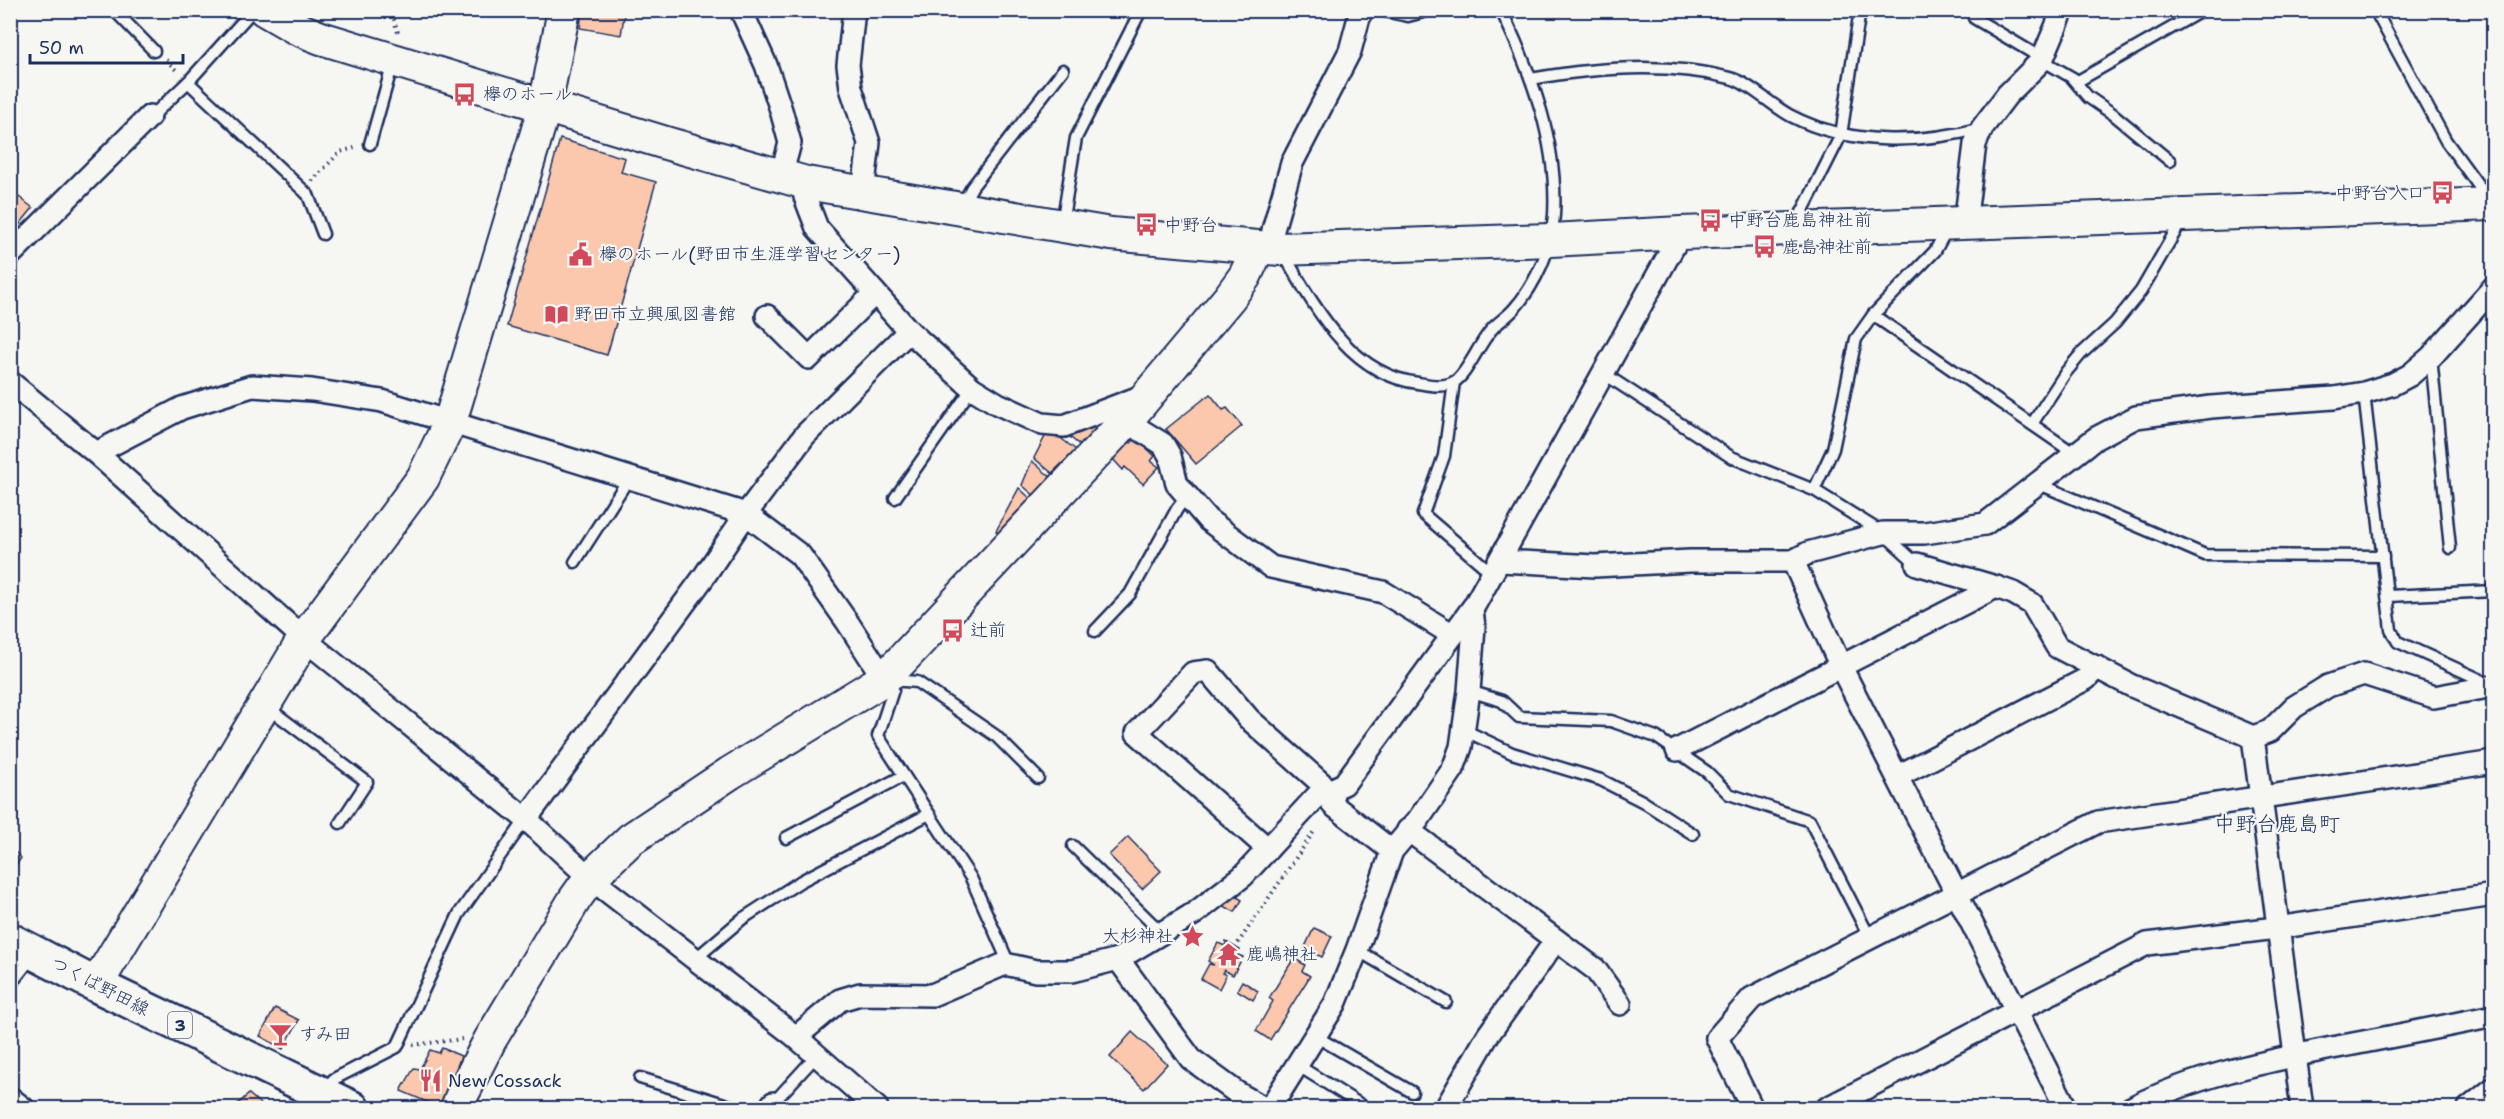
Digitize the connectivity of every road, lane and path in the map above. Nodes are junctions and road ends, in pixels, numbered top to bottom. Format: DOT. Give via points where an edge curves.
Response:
graph roads {
  1 [pos="114,10"];
  2 [pos="253,10"];
  3 [pos="265,10"];
  4 [pos="564,10"];
  5 [pos="741,10"];
  6 [pos="854,10"];
  7 [pos="1142,10"];
  8 [pos="1361,10"];
  9 [pos="1379,10"];
  10 [pos="1431,10"];
  11 [pos="1501,10"];
  12 [pos="1860,10"];
  13 [pos="1977,10"];
  14 [pos="2063,10"];
  15 [pos="2203,10"];
  16 [pos="2375,10"];
  17 [pos="154,51"];
  18 [pos="2042,59"];
  19 [pos="393,60"];
  20 [pos="1063,70"];
  21 [pos="2072,78"];
  22 [pos="1531,79"];
  23 [pos="188,82"];
  24 [pos="545,106"];
  25 [pos="150,116"];
  26 [pos="1982,128"];
  27 [pos="1842,135"];
  28 [pos="370,144"];
  29 [pos="2170,161"];
  30 [pos="794,179"];
  31 [pos="303,189"];
  32 [pos="863,192"];
  33 [pos="2493,204"];
  34 [pos="960,208"];
  35 [pos="2184,217"];
  36 [pos="1957,224"];
  37 [pos="1062,225"];
  38 [pos="1793,230"];
  39 [pos="1681,233"];
  40 [pos="323,234"];
  41 [pos="1551,240"];
  42 [pos="1270,249"];
  43 [pos="10,255"];
  44 [pos="2493,287"];
  45 [pos="875,293"];
  46 [pos="1873,315"];
  47 [pos="767,316"];
  48 [pos="909,331"];
  49 [pos="2432,357"];
  50 [pos="1603,373"];
  51 [pos="1455,381"];
  52 [pos="10,382"];
  53 [pos="972,388"];
  54 [pos="2364,393"];
  55 [pos="1148,394"];
  56 [pos="1126,421"];
  57 [pos="450,422"];
  58 [pos="2032,424"];
  59 [pos="96,453"];
  60 [pos="2075,454"];
  61 [pos="629,478"];
  62 [pos="2037,483"];
  63 [pos="1814,490"];
  64 [pos="1186,497"];
  65 [pos="895,498"];
  66 [pos="746,514"];
  67 [pos="1883,533"];
  68 [pos="2450,548"];
  69 [pos="2383,556"];
  70 [pos="1792,561"];
  71 [pos="575,562"];
  72 [pos="1917,564"];
  73 [pos="1497,567"];
  74 [pos="1996,587"];
  75 [pos="2493,591"];
  76 [pos="2388,596"];
  77 [pos="1472,610"];
  78 [pos="1095,631"];
  79 [pos="1453,635"];
  80 [pos="304,639"];
  81 [pos="1841,667"];
  82 [pos="2097,667"];
  83 [pos="884,680"];
  84 [pos="2493,686"];
  85 [pos="1469,691"];
  86 [pos="264,705"];
  87 [pos="1464,730"];
  88 [pos="2253,737"];
  89 [pos="1677,750"];
  90 [pos="2493,762"];
  91 [pos="903,776"];
  92 [pos="1898,776"];
  93 [pos="1038,778"];
  94 [pos="1330,795"];
  95 [pos="2260,799"];
  96 [pos="928,813"];
  97 [pos="526,819"];
  98 [pos="340,823"];
  99 [pos="1408,830"];
  100 [pos="1693,834"];
  101 [pos="786,838"];
  102 [pos="1073,846"];
  103 [pos="1268,849"];
  104 [pos="1392,851"];
  105 [pos="590,878"];
  106 [pos="1958,894"];
  107 [pos="2493,895"];
  108 [pos="2276,928"];
  109 [pos="1161,932"];
  110 [pos="1870,938"];
  111 [pos="1556,940"];
  112 [pos="1238,944"];
  113 [pos="23,946"];
  114 [pos="1357,950"];
  115 [pos="1118,959"];
  116 [pos="695,960"];
  117 [pos="1005,964"];
  118 [pos="10,985"];
  119 [pos="96,985"];
  120 [pos="1446,1002"];
  121 [pos="1620,1004"];
  122 [pos="2018,1012"];
  123 [pos="2493,1016"];
  124 [pos="1315,1036"];
  125 [pos="796,1038"];
  126 [pos="490,1040"];
  127 [pos="397,1047"];
  128 [pos="817,1055"];
  129 [pos="2294,1056"];
  130 [pos="1297,1065"];
  131 [pos="640,1078"];
  132 [pos="2493,1088"];
  133 [pos="1412,1092"];
  134 [pos="320,1093"];
  135 [pos="10,1098"];
  136 [pos="771,1106"];
  137 [pos="23,1108"];
  138 [pos="351,1108"];
  139 [pos="457,1108"];
  140 [pos="737,1108"];
  141 [pos="877,1108"];
  142 [pos="1264,1108"];
  143 [pos="1270,1108"];
  144 [pos="1366,1108"];
  145 [pos="1446,1108"];
  146 [pos="1752,1108"];
  147 [pos="1827,1108"];
  148 [pos="2066,1108"];
  149 [pos="2131,1108"];
  150 [pos="2302,1108"];
  151 [pos="2469,1108"];
  1 -- 17 [label="lane"];
  2 -- 23 [label="lane"];
  3 -- 19 [label="street" via="321,38"];
  4 -- 24 [label="street"];
  5 -- 30 [label="street" via="765,65 787,132"];
  6 -- 32 [label="street" via="848,65 851,88 869,143"];
  7 -- 37 [label="lane" via="1076,138"];
  8 -- 42 [label="street" via="1350,51 1292,163"];
  9 -- 10 [label="lane" via="1408,16"];
  11 -- 22 [label="lane"];
  12 -- 27 [label="lane"];
  13 -- 18 [label="lane" via="1974,18"];
  14 -- 18 [label="street"];
  15 -- 21 [label="lane" via="2078,81"];
  16 -- 33 [label="lane" via="2446,141"];
  17 -- 23 [label="path"];
  18 -- 21 [label="lane"];
  18 -- 26 [label="street"];
  19 -- 24 [label="street"];
  19 -- 28 [label="lane"];
  20 -- 34 [label="lane"];
  21 -- 29 [label="lane" via="2088,97"];
  22 -- 27 [label="lane" via="1668,68 1732,78 1792,117"];
  22 -- 41 [label="lane" via="1552,152"];
  23 -- 25 [label="lane"];
  23 -- 31 [label="lane"];
  24 -- 30 [label="street"];
  24 -- 57 [label="street"];
  25 -- 43 [label="street"];
  26 -- 27 [label="lane" via="1895,140"];
  26 -- 36 [label="street"];
  27 -- 38 [label="lane"];
  28 -- 31 [label="path" via="340,153"];
  30 -- 32 [label="street"];
  30 -- 45 [label="street" via="817,228"];
  31 -- 40 [label="lane"];
  32 -- 34 [label="street"];
  33 -- 35 [label="street"];
  34 -- 37 [label="street"];
  35 -- 36 [label="street"];
  35 -- 58 [label="lane" via="2140,291 2115,323 2066,372"];
  36 -- 38 [label="street"];
  36 -- 46 [label="lane"];
  37 -- 42 [label="street" via="1160,240"];
  38 -- 39 [label="street"];
  39 -- 41 [label="street"];
  39 -- 50 [label="street"];
  41 -- 42 [label="street"];
  41 -- 51 [label="lane" via="1524,296 1493,328"];
  42 -- 51 [label="lane" via="1357,356 1383,374 1411,382 1439,386"];
  42 -- 55 [label="street"];
  44 -- 49 [label="street"];
  45 -- 47 [label="street" via="809,358"];
  45 -- 48 [label="street"];
  46 -- 58 [label="lane"];
  46 -- 63 [label="lane" via="1856,339 1833,449"];
  48 -- 53 [label="street"];
  48 -- 66 [label="street" via="805,435"];
  49 -- 54 [label="street" via="2410,375"];
  49 -- 68 [label="lane"];
  50 -- 63 [label="lane" via="1721,452"];
  50 -- 73 [label="street"];
  51 -- 73 [label="lane" via="1444,456 1423,514"];
  52 -- 59 [label="street"];
  53 -- 55 [label="street" via="1042,424 1064,426"];
  53 -- 65 [label="lane"];
  54 -- 60 [label="street" via="2136,417"];
  54 -- 69 [label="lane"];
  55 -- 56 [label="street"];
  56 -- 64 [label="street" via="1162,444"];
  56 -- 83 [label="street"];
  57 -- 59 [label="street" via="382,401 252,386 182,408"];
  57 -- 61 [label="street"];
  57 -- 80 [label="street" via="423,478"];
  58 -- 60 [label="lane"];
  59 -- 80 [label="street"];
  60 -- 62 [label="street"];
  61 -- 66 [label="street"];
  61 -- 71 [label="lane"];
  62 -- 67 [label="street" via="1985,524 1924,533"];
  62 -- 69 [label="lane" via="2205,555"];
  63 -- 67 [label="lane"];
  64 -- 78 [label="lane" via="1130,594"];
  64 -- 79 [label="street" via="1208,520 1271,567 1383,592"];
  66 -- 83 [label="street" via="800,555"];
  66 -- 97 [label="street"];
  67 -- 70 [label="street"];
  67 -- 72 [label="lane"];
  69 -- 76 [label="lane"];
  70 -- 73 [label="street"];
  70 -- 81 [label="street"];
  72 -- 74 [label="street"];
  73 -- 77 [label="street"];
  74 -- 81 [label="street"];
  74 -- 82 [label="street" via="2032,604 2057,646"];
  75 -- 76 [label="lane"];
  76 -- 84 [label="lane" via="2391,630 2398,642"];
  77 -- 79 [label="street"];
  77 -- 85 [label="street"];
  79 -- 94 [label="street" via="1344,784"];
  80 -- 86 [label="street"];
  80 -- 97 [label="street"];
  81 -- 89 [label="street"];
  81 -- 92 [label="street"];
  82 -- 88 [label="street" via="2132,686"];
  82 -- 92 [label="street" via="2086,679"];
  83 -- 91 [label="lane" via="893,690 878,736"];
  83 -- 93 [label="lane" via="917,682 996,736"];
  83 -- 105 [label="street" via="631,838"];
  84 -- 88 [label="street" via="2434,697 2364,674 2328,686 2294,707 2270,731"];
  85 -- 87 [label="street"];
  85 -- 89 [label="lane" via="1502,701 1519,717 1611,721 1656,737"];
  86 -- 98 [label="lane" via="367,782"];
  86 -- 119 [label="street"];
  87 -- 99 [label="street" via="1453,769"];
  87 -- 100 [label="lane" via="1512,753 1601,780"];
  88 -- 95 [label="street"];
  89 -- 110 [label="lane" via="1729,794 1810,821"];
  90 -- 95 [label="street"];
  91 -- 96 [label="lane"];
  91 -- 101 [label="lane"];
  92 -- 106 [label="street"];
  94 -- 103 [label="street" via="1317,796"];
  94 -- 103 [label="street" via="1249,719 1208,671 1193,673 1137,733"];
  94 -- 104 [label="street"];
  94 -- 112 [label="path"];
  95 -- 106 [label="street" via="2098,822"];
  95 -- 108 [label="street"];
  96 -- 116 [label="lane" via="791,888 742,919"];
  96 -- 117 [label="lane" via="971,878 1006,957"];
  97 -- 105 [label="street"];
  97 -- 127 [label="lane" via="459,914"];
  99 -- 104 [label="street"];
  99 -- 111 [label="street"];
  102 -- 109 [label="lane"];
  103 -- 109 [label="street" via="1243,876 1195,913"];
  104 -- 114 [label="street"];
  105 -- 116 [label="street"];
  105 -- 126 [label="street"];
  106 -- 110 [label="street"];
  106 -- 122 [label="street"];
  107 -- 108 [label="street"];
  108 -- 122 [label="street" via="2147,944"];
  108 -- 129 [label="street"];
  109 -- 115 [label="street"];
  110 -- 146 [label="street" via="1752,998 1717,1038"];
  111 -- 121 [label="street" via="1595,969"];
  111 -- 145 [label="street" via="1488,1035"];
  113 -- 118 [label="lane"];
  113 -- 119 [label="main road, つくば野田線 / 3"];
  114 -- 120 [label="lane"];
  114 -- 124 [label="street" via="1335,1004"];
  115 -- 117 [label="street" via="1071,971 1036,971"];
  115 -- 142 [label="street" via="1191,1059"];
  116 -- 125 [label="street"];
  117 -- 125 [label="street" via="932,995 860,994 840,1000"];
  119 -- 134 [label="main road, つくば野田線 / 3"];
  122 -- 147 [label="street"];
  122 -- 148 [label="street"];
  123 -- 129 [label="street"];
  124 -- 130 [label="street"];
  124 -- 133 [label="lane"];
  125 -- 128 [label="street"];
  126 -- 127 [label="path"];
  126 -- 139 [label="street"];
  127 -- 134 [label="lane" via="334,1079"];
  128 -- 136 [label="lane"];
  128 -- 141 [label="street"];
  129 -- 149 [label="street" via="2192,1081"];
  129 -- 150 [label="street"];
  130 -- 143 [label="street"];
  130 -- 144 [label="lane"];
  131 -- 140 [label="lane"];
  132 -- 151 [label="street"];
  134 -- 138 [label="main road, つくば野田線 / 3"];
  135 -- 137 [label="street"];
}
